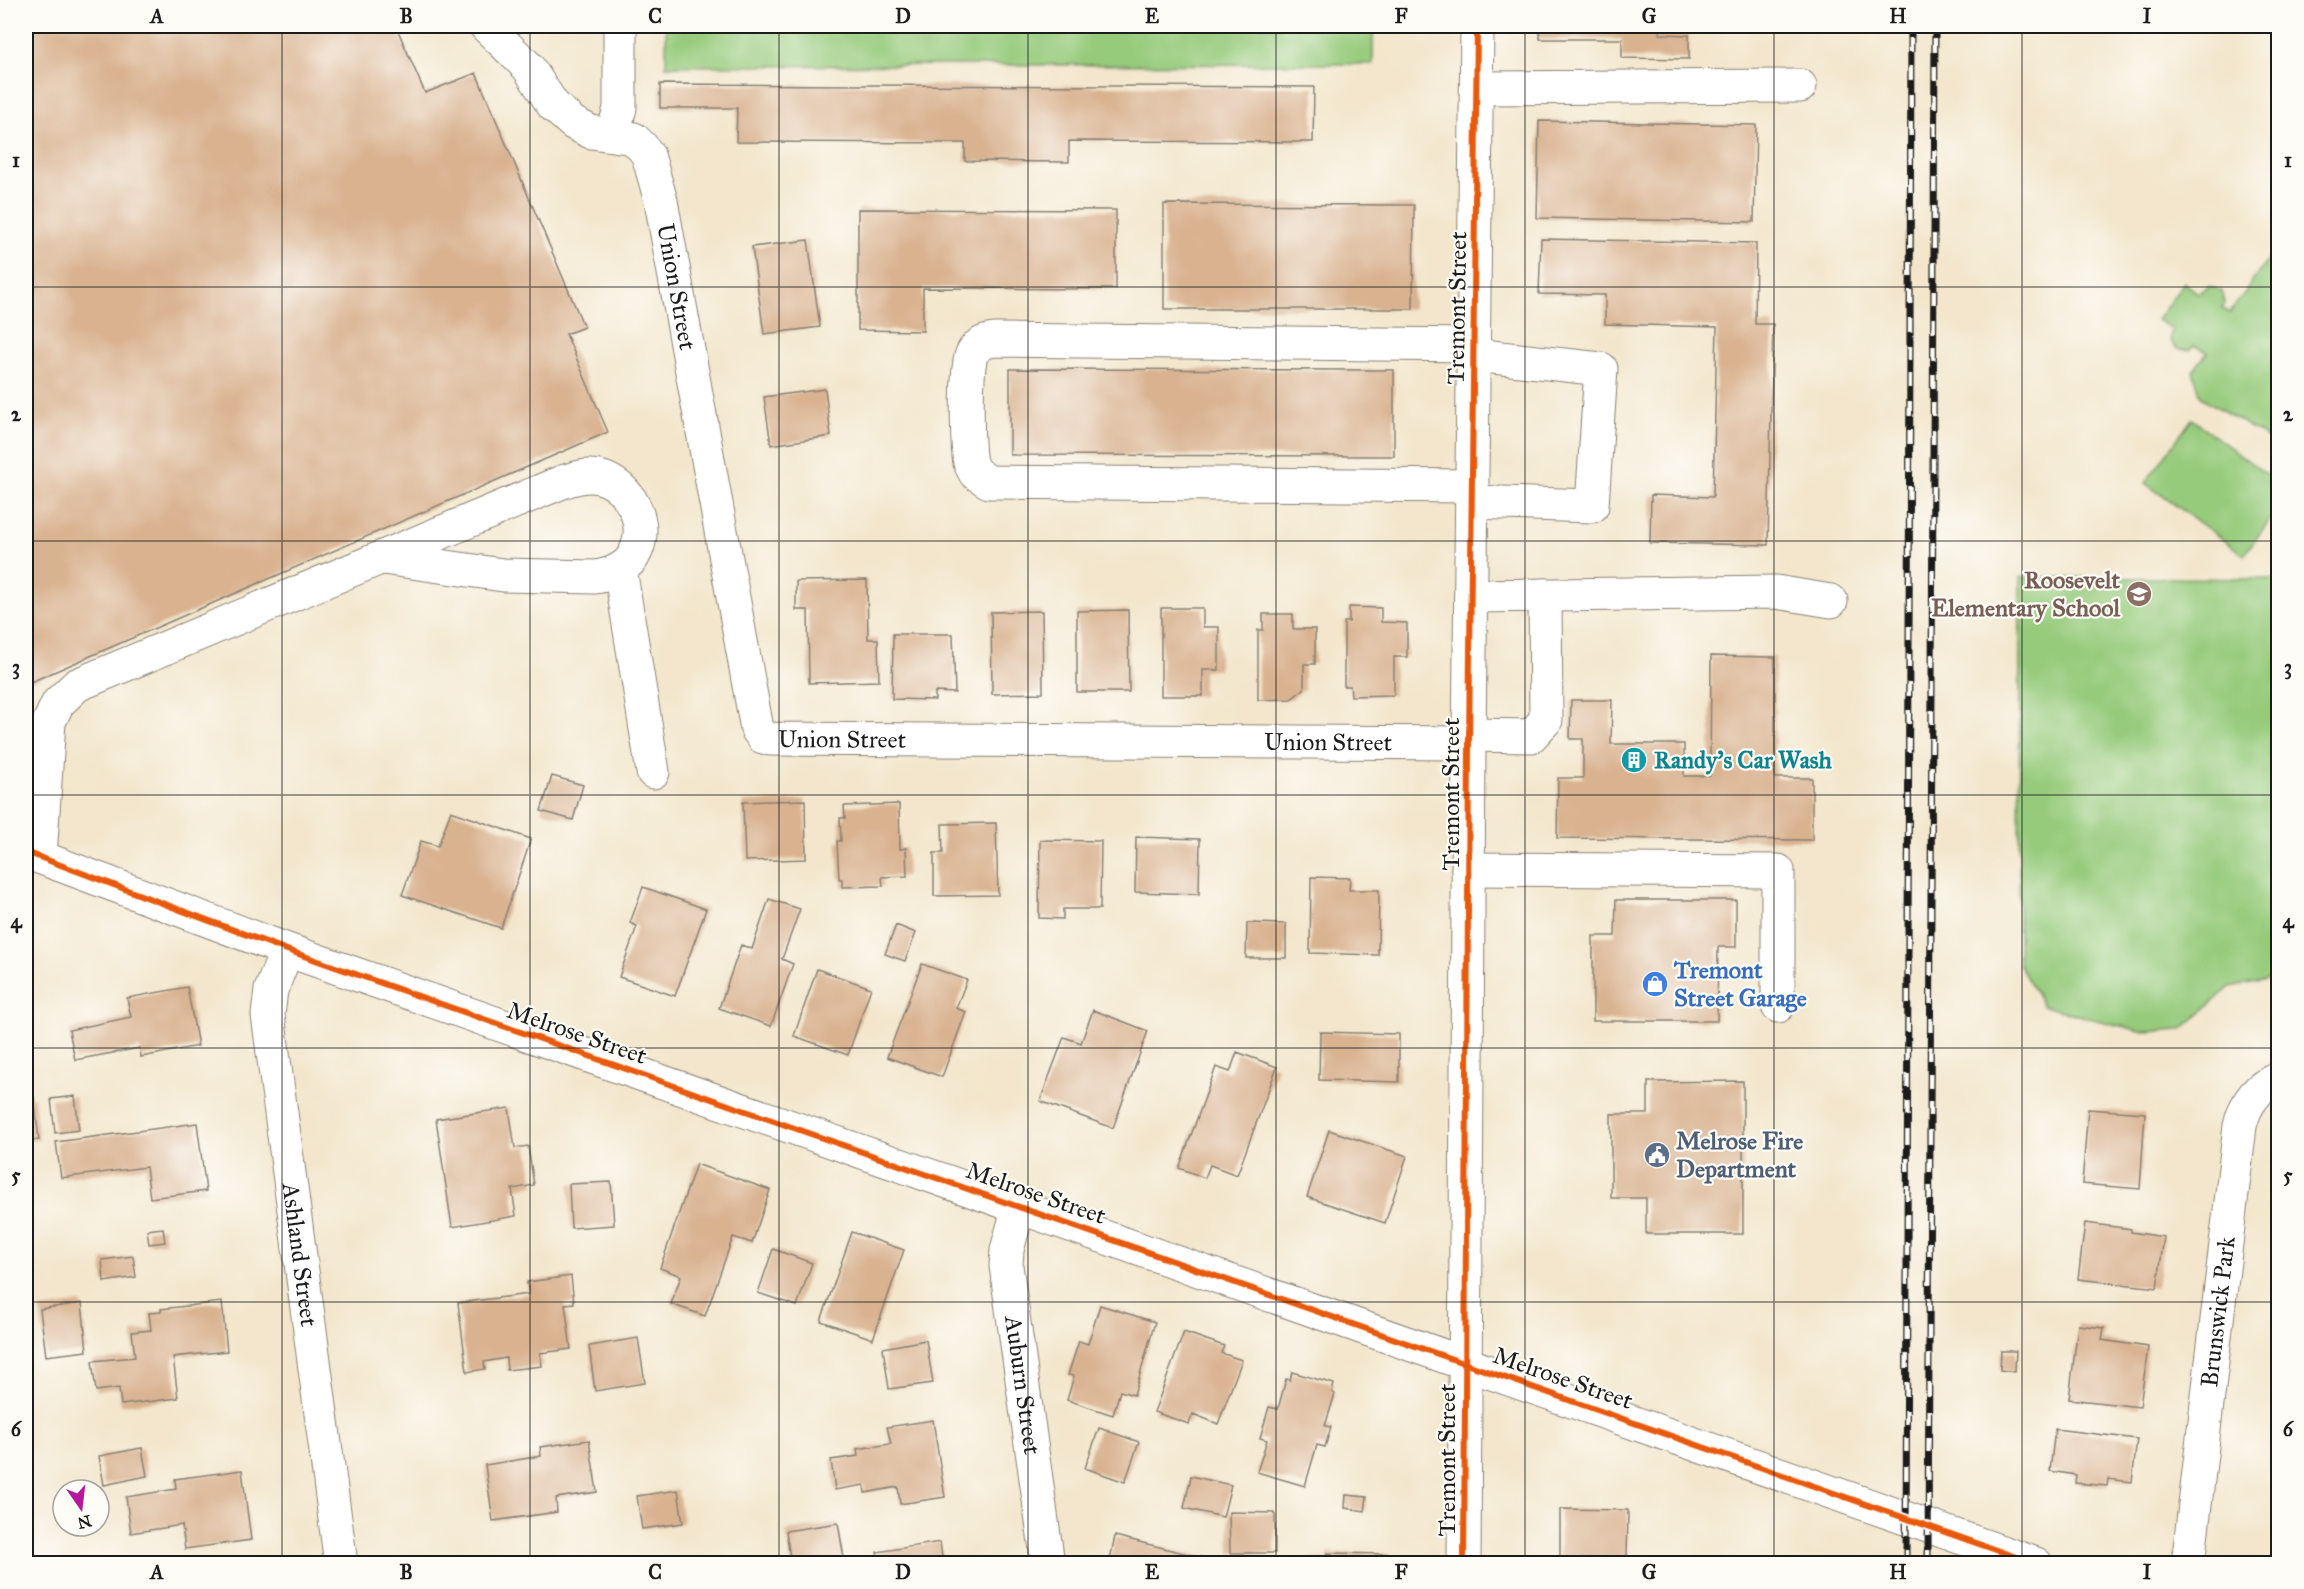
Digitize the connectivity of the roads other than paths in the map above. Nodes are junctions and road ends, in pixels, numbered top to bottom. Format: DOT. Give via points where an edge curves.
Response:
graph roads {
  1 [pos="486,26"];
  2 [pos="620,26"];
  3 [pos="1477,26"];
  4 [pos="1800,86"];
  5 [pos="1477,88"];
  6 [pos="613,134"];
  7 [pos="1474,350"];
  8 [pos="1472,494"];
  9 [pos="383,558"];
  10 [pos="620,569"];
  11 [pos="1545,595"];
  12 [pos="1471,596"];
  13 [pos="1831,601"];
  14 [pos="37,727"];
  15 [pos="1469,739"];
  16 [pos="653,772"];
  17 [pos="33,855"];
  18 [pos="1468,869"];
  19 [pos="287,951"];
  20 [pos="1778,1006"];
  21 [pos="2278,1079"];
  22 [pos="1019,1206"];
  23 [pos="1466,1363"];
  24 [pos="341,1563"];
  25 [pos="1048,1563"];
  26 [pos="1464,1563"];
  27 [pos="2036,1563"];
  28 [pos="2188,1563"];
  1 -- 6 [label="street" via="528,67 568,120 591,132"];
  2 -- 6 [label="street" via="620,108"];
  3 -- 5 [label="street, Tremont Street"];
  4 -- 5 [label="street"];
  5 -- 7 [label="street, Tremont Street"];
  6 -- 15 [label="street, Union Street" via="634,139 648,155 661,201 757,729 763,737"];
  7 -- 8 [label="street, Tremont Street"];
  7 -- 8 [label="street" via="1601,369 1592,507"];
  7 -- 8 [label="street" via="995,340 983,342 974,350 969,366 970,464 975,473 989,482"];
  8 -- 12 [label="street, Tremont Street"];
  9 -- 10 [label="street" via="503,575 595,577"];
  9 -- 10 [label="street" via="562,482 597,476 626,491 638,521 637,550"];
  9 -- 14 [label="street" via="77,685"];
  10 -- 16 [label="street"];
  11 -- 12 [label="street"];
  11 -- 13 [label="street" via="1776,592"];
  11 -- 15 [label="street" via="1546,720 1531,736"];
  12 -- 15 [label="street, Tremont Street"];
  14 -- 17 [label="street"];
  15 -- 18 [label="street, Tremont Street"];
  17 -- 19 [label="street, Melrose Street"];
  18 -- 20 [label="street" via="1778,871"];
  18 -- 23 [label="street, Tremont Street"];
  19 -- 22 [label="street, Melrose Street"];
  19 -- 24 [label="street, Ashland Street" via="271,990 268,1015"];
  21 -- 28 [label="street, Brunswick Park" via="2254,1095 2240,1126"];
  22 -- 23 [label="street, Melrose Street"];
  22 -- 25 [label="street, Auburn Street" via="1006,1266"];
  23 -- 26 [label="street, Tremont Street"];
  23 -- 27 [label="street, Melrose Street"];
}
